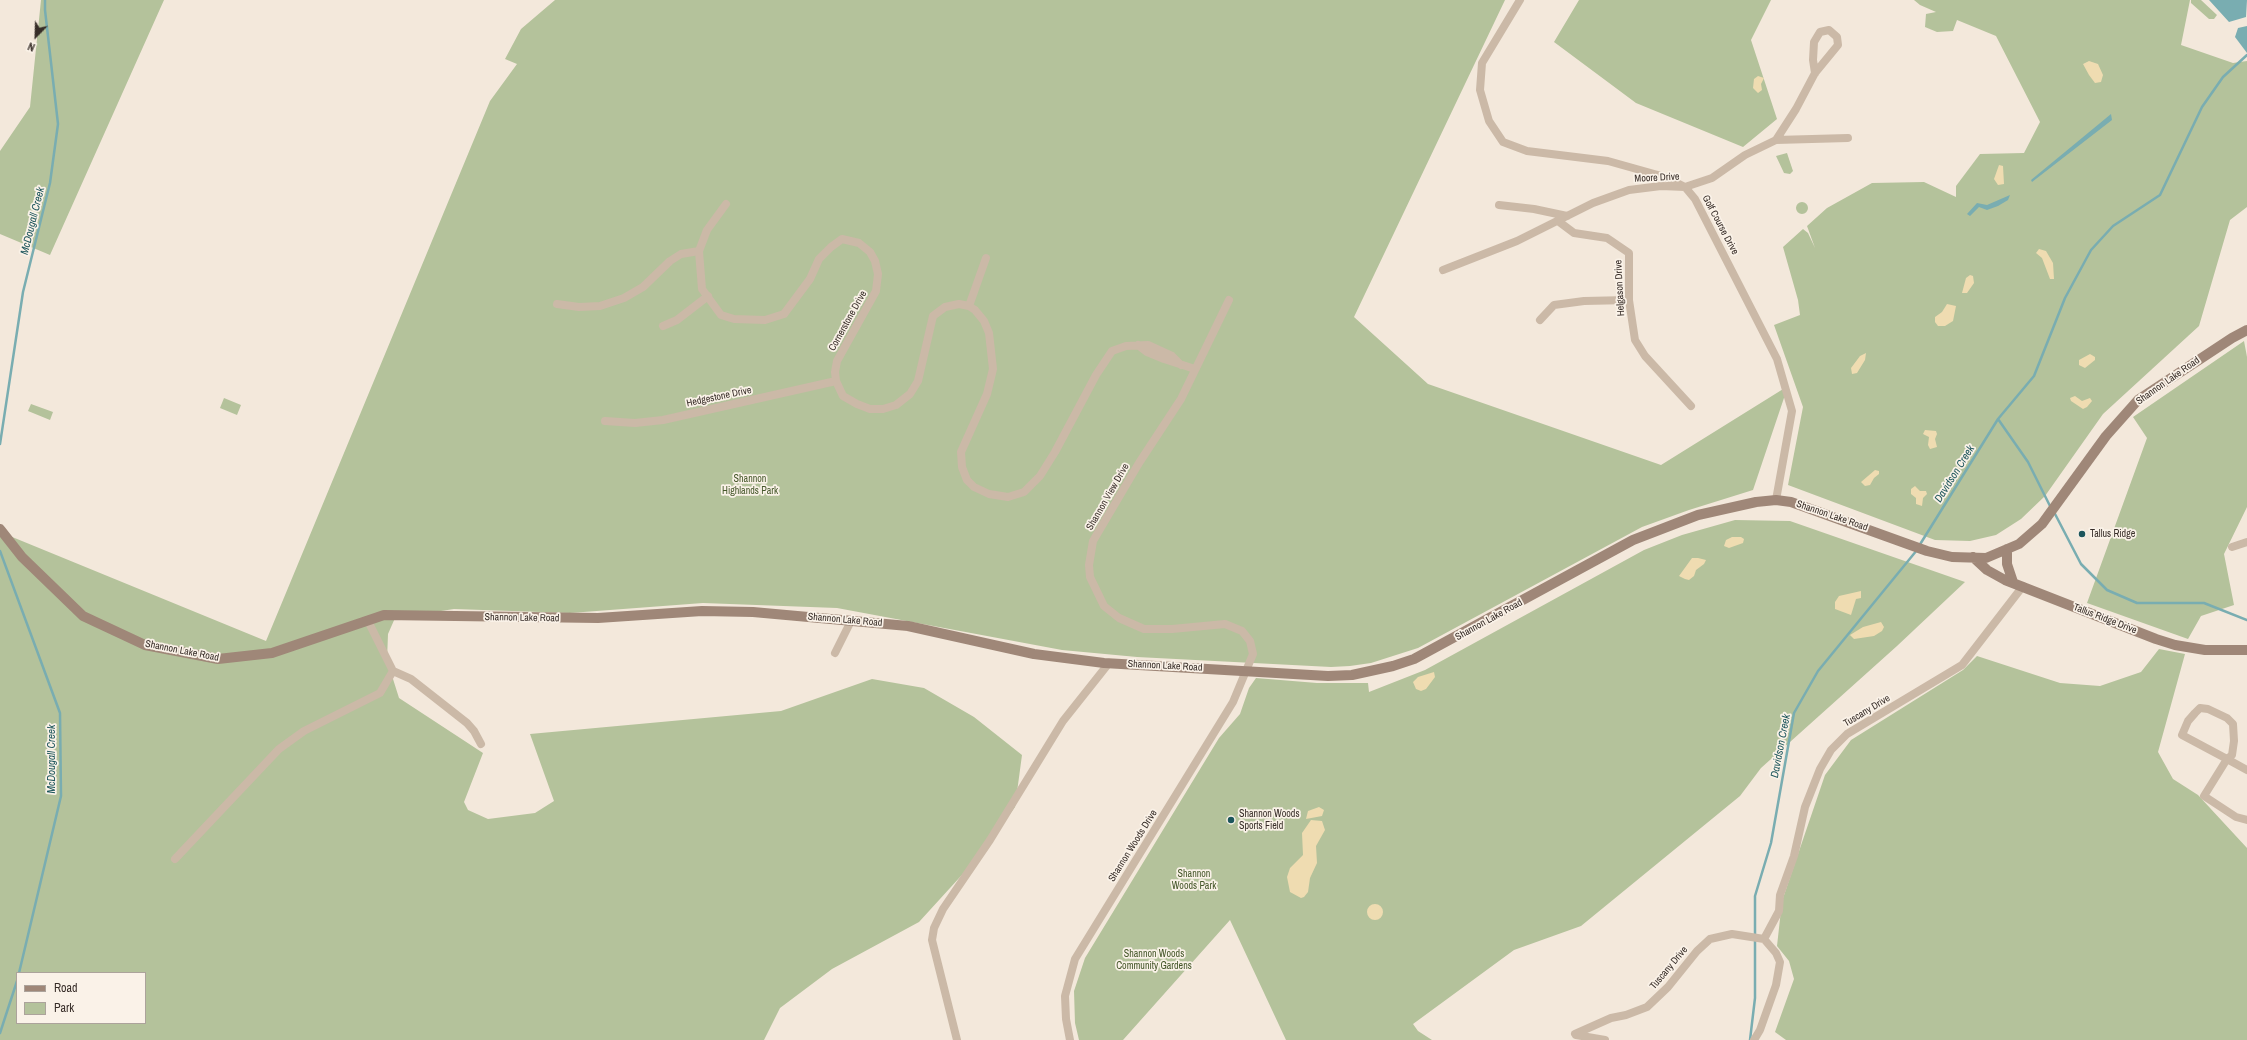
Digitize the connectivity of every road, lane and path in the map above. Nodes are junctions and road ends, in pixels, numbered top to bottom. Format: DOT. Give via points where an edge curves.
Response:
graph roads {
  1 [pos="1520,0"];
  2 [pos="1814,73"];
  3 [pos="1848,138"];
  4 [pos="1776,140"];
  5 [pos="1685,187"];
  6 [pos="726,204"];
  7 [pos="1499,205"];
  8 [pos="1567,216"];
  9 [pos="1558,221"];
  10 [pos="699,251"];
  11 [pos="986,258"];
  12 [pos="1443,270"];
  13 [pos="708,296"];
  14 [pos="1230,300"];
  15 [pos="1629,300"];
  16 [pos="557,304"];
  17 [pos="969,306"];
  18 [pos="1540,320"];
  19 [pos="663,326"];
  20 [pos="2247,330"];
  21 [pos="1195,369"];
  22 [pos="836,381"];
  23 [pos="1691,406"];
  24 [pos="605,421"];
  25 [pos="1776,500"];
  26 [pos="0,529"];
  27 [pos="2247,542"];
  28 [pos="2232,547"];
  29 [pos="2007,549"];
  30 [pos="1973,557"];
  31 [pos="2013,582"];
  32 [pos="2023,586"];
  33 [pos="368,620"];
  34 [pos="851,621"];
  35 [pos="2247,650"];
  36 [pos="835,653"];
  37 [pos="1109,663"];
  38 [pos="1246,670"];
  39 [pos="393,671"];
  40 [pos="481,744"];
  41 [pos="2227,759"];
  42 [pos="2247,770"];
  43 [pos="2247,820"];
  44 [pos="175,859"];
  45 [pos="1764,939"];
  46 [pos="957,1040"];
  47 [pos="1070,1040"];
  48 [pos="1605,1040"];
  49 [pos="1754,1040"];
  1 -- 5 [label="street, Golf Course Drive" via="1482,62 1480,90 1489,121 1503,142 1527,151 1608,161 1665,177"];
  2 -- 2 [label="street" via="1838,45 1837,37 1829,30 1820,32 1814,42"];
  2 -- 4 [label="street" via="1796,109"];
  3 -- 4 [label="street"];
  4 -- 5 [label="street, Moore Drive" via="1745,155 1712,178"];
  5 -- 8 [label="street, Moore Drive" via="1661,186 1629,190"];
  5 -- 25 [label="street, Golf Course Drive" via="1695,198 1777,359 1792,411"];
  6 -- 10 [label="street, Cornerstone Drive" via="707,230"];
  7 -- 8 [label="street"];
  8 -- 9 [label="street, Moore Drive"];
  9 -- 12 [label="street, Moore Drive" via="1517,241"];
  9 -- 15 [label="street, Helgason Drive" via="1574,233 1607,238 1629,252"];
  10 -- 13 [label="street, Cornerstone Drive" via="702,289"];
  10 -- 16 [label="street" via="681,254 643,287 624,298 600,306"];
  11 -- 17 [label="street"];
  13 -- 19 [label="street" via="677,320"];
  13 -- 22 [label="street, Cornerstone Drive" via="711,304 721,315 734,319 765,320 784,314 810,279 819,260 831,247 842,239 859,243 870,252 875,261 878,274 876,291 837,361"];
  14 -- 21 [label="street, Shannon View Drive"];
  15 -- 18 [label="street" via="1554,305"];
  15 -- 23 [label="street, Helgason Drive" via="1635,340 1645,356"];
  17 -- 21 [label="street" via="984,321 992,348 993,370 987,394 961,452 962,467 967,480 974,487 989,494 1008,497 1024,492 1040,476 1112,351 1148,345 1172,356 1180,365"];
  17 -- 22 [label="street" via="959,304 945,307 933,316 918,381 910,394 896,405 870,409 843,396"];
  20 -- 29 [label="main road, Shannon Lake Road" via="2138,400 2106,436 2042,524 2019,544"];
  21 -- 38 [label="street, Shannon View Drive" via="1181,399 1093,541 1088,565 1090,576 1104,606 1119,618 1144,629 1225,624 1242,631 1250,641 1253,654"];
  22 -- 24 [label="street, Hedgestone Drive" via="663,420 635,423"];
  25 -- 30 [label="main road, Shannon Lake Road" via="1806,506 1927,551 1952,557"];
  25 -- 38 [label="main road, Shannon Lake Road" via="1698,515 1633,540 1436,649 1393,666 1352,675 1328,676"];
  26 -- 33 [label="main road, Shannon Lake Road" via="22,557 83,616 145,645 218,659 234,658 272,653"];
  27 -- 28 [label="street"];
  29 -- 30 [label="main road, Shannon Lake Road" via="1986,558"];
  29 -- 31 [label="main road" via="2006,560"];
  30 -- 31 [label="main road, Tallus Ridge Drive" via="1987,570"];
  31 -- 32 [label="main road, Tallus Ridge Drive"];
  32 -- 35 [label="main road, Tallus Ridge Drive" via="2175,645 2205,650"];
  32 -- 45 [label="street, Tuscany Drive" via="1962,665 1847,734 1831,750 1820,769 1805,807 1794,856 1780,895 1779,911"];
  33 -- 34 [label="main road, Shannon Lake Road" via="384,615 598,618 702,611 753,612"];
  33 -- 39 [label="street"];
  34 -- 36 [label="street"];
  34 -- 37 [label="main road, Shannon Lake Road" via="908,626 1034,654"];
  37 -- 38 [label="main road, Shannon Lake Road"];
  37 -- 46 [label="street" via="1063,722 990,840 943,909 934,928 932,940"];
  38 -- 47 [label="street, Shannon Woods Drive" via="1233,702 1075,959 1065,996"];
  39 -- 40 [label="street" via="411,680 466,723"];
  39 -- 44 [label="street" via="380,694 304,731 279,749"];
  41 -- 41 [label="street" via="2182,735 2188,721 2200,708 2214,711 2233,724 2233,750"];
  41 -- 42 [label="street"];
  41 -- 43 [label="street" via="2204,796 2236,817"];
  45 -- 48 [label="street, Tuscany Drive" via="1732,934 1710,939 1696,951 1668,987 1647,1007 1611,1018 1575,1034"];
  45 -- 49 [label="street" via="1780,962 1776,985"];
}
